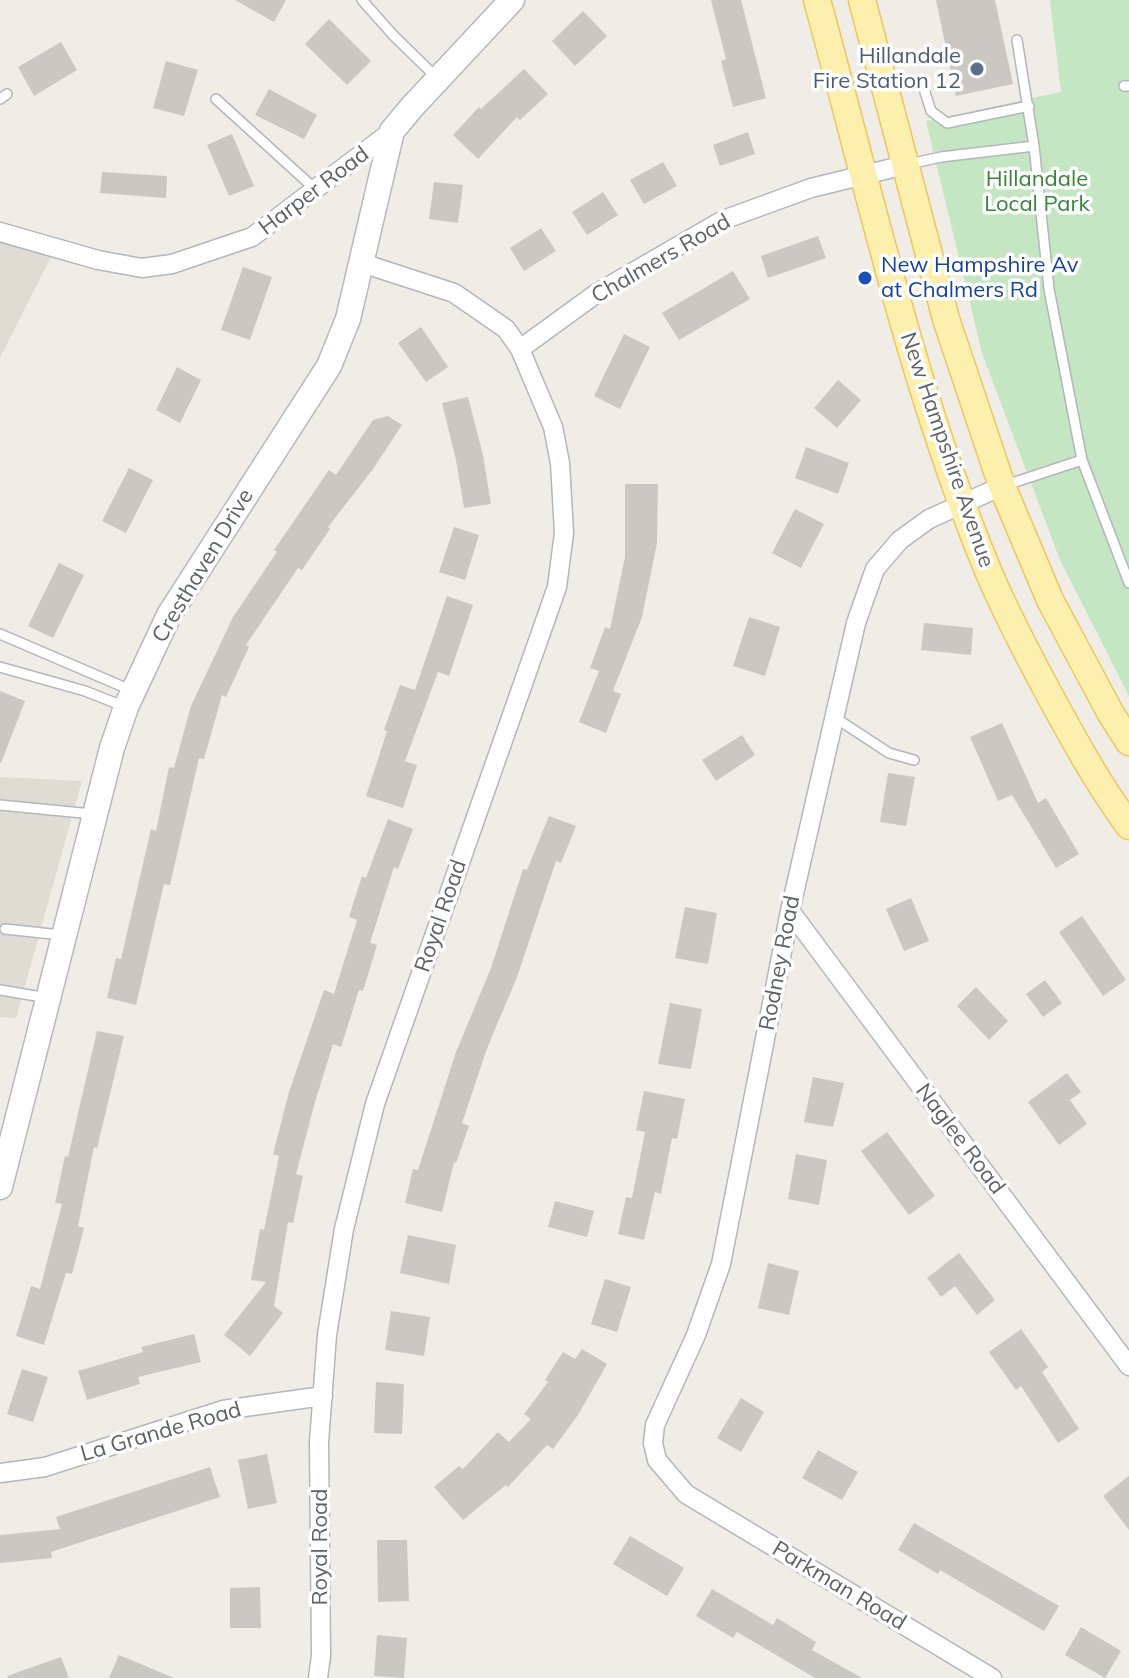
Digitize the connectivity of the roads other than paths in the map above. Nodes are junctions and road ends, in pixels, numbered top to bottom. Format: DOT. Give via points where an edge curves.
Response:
graph roads {
  1 [pos="362,0"];
  2 [pos="512,0"];
  3 [pos="817,0"];
  4 [pos="862,0"];
  5 [pos="1017,40"];
  6 [pos="438,79"];
  7 [pos="925,92"];
  8 [pos="216,99"];
  9 [pos="1029,106"];
  10 [pos="392,131"];
  11 [pos="1034,146"];
  12 [pos="905,165"];
  13 [pos="864,175"];
  14 [pos="315,189"];
  15 [pos="0,232"];
  16 [pos="362,263"];
  17 [pos="520,349"];
  18 [pos="1082,460"];
  19 [pos="1002,486"];
  20 [pos="961,503"];
  21 [pos="1129,583"];
  22 [pos="0,634"];
  23 [pos="0,667"];
  24 [pos="130,699"];
  25 [pos="834,717"];
  26 [pos="1129,742"];
  27 [pos="914,760"];
  28 [pos="0,805"];
  29 [pos="95,815"];
  30 [pos="1129,826"];
  31 [pos="790,911"];
  32 [pos="5,929"];
  33 [pos="64,935"];
  34 [pos="0,990"];
  35 [pos="48,998"];
  36 [pos="0,1187"];
  37 [pos="1129,1366"];
  38 [pos="323,1396"];
  39 [pos="0,1473"];
  40 [pos="686,1494"];
  41 [pos="318,1678"];
  42 [pos="992,1678"];
  1 -- 6 [label="lane"];
  2 -- 6 [label="street, Cresthaven Drive"];
  3 -- 13 [label="main road, New Hampshire Avenue"];
  4 -- 12 [label="main road, New Hampshire Avenue"];
  5 -- 9 [label="lane"];
  6 -- 10 [label="street, Cresthaven Drive"];
  7 -- 9 [label="lane" via="931,111 947,123"];
  8 -- 14 [label="lane"];
  9 -- 11 [label="lane"];
  10 -- 14 [label="street, Harper Road"];
  10 -- 16 [label="street, Cresthaven Drive"];
  11 -- 12 [label="lane"];
  11 -- 18 [label="lane" via="1049,289"];
  12 -- 13 [label="street, Chalmers Road"];
  12 -- 19 [label="main road, New Hampshire Avenue" via="946,319"];
  13 -- 17 [label="street, Chalmers Road" via="723,220 597,293"];
  13 -- 20 [label="main road, New Hampshire Avenue" via="922,390"];
  14 -- 15 [label="street, Harper Road" via="252,237 172,264 142,268 98,260"];
  16 -- 17 [label="street, Royal Road" via="454,293 506,329"];
  16 -- 24 [label="street, Cresthaven Drive" via="329,366 169,615"];
  17 -- 38 [label="street, Royal Road" via="553,427 560,463 564,533 557,587 375,1104 344,1229"];
  18 -- 19 [label="lane"];
  18 -- 21 [label="lane"];
  19 -- 20 [label="street, Rodney Road"];
  19 -- 26 [label="main road, New Hampshire Avenue" via="1050,600"];
  20 -- 25 [label="street, Rodney Road" via="900,540 875,569"];
  20 -- 30 [label="main road, New Hampshire Avenue" via="1026,651"];
  22 -- 24 [label="lane"];
  23 -- 24 [label="lane"];
  24 -- 29 [label="street, Cresthaven Drive"];
  25 -- 27 [label="lane" via="889,753"];
  25 -- 31 [label="street, Rodney Road"];
  28 -- 29 [label="lane"];
  29 -- 33 [label="street, Cresthaven Drive"];
  31 -- 37 [label="street, Naglee Road"];
  31 -- 40 [label="street, Rodney Road" via="721,1264 655,1425 657,1460"];
  32 -- 33 [label="lane"];
  33 -- 35 [label="street, Cresthaven Drive"];
  34 -- 35 [label="lane"];
  35 -- 36 [label="street, Cresthaven Drive"];
  38 -- 39 [label="street, La Grande Road" via="223,1410 45,1467"];
  38 -- 41 [label="street, Royal Road"];
  40 -- 42 [label="street, Parkman Road"];
}
